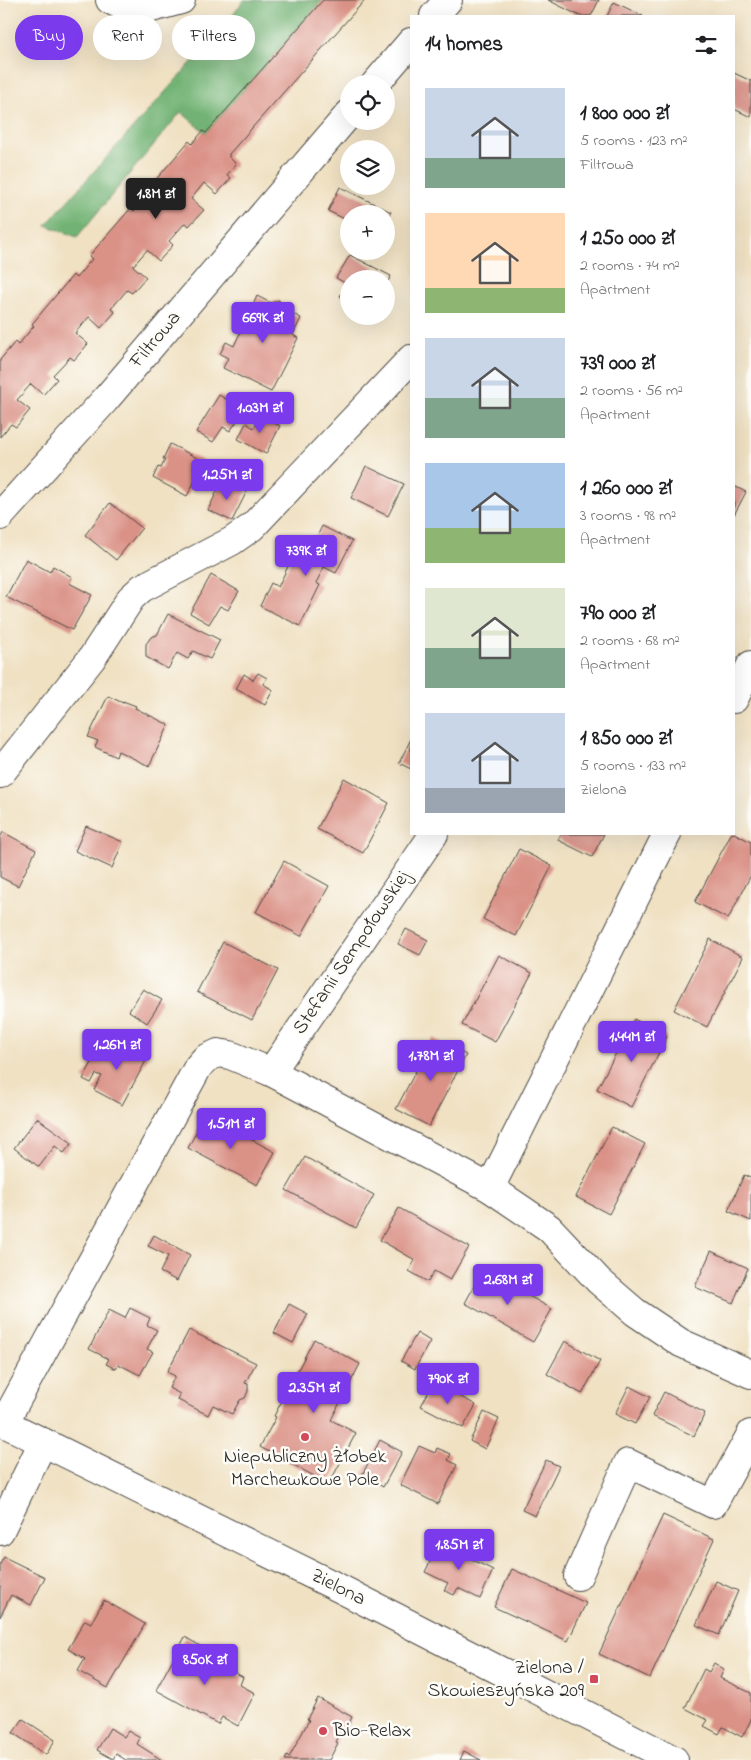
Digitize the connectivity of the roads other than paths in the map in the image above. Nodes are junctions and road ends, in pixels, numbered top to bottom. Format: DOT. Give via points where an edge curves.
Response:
graph roads {
  1 [pos="110,0"];
  2 [pos="181,0"];
  3 [pos="448,0"];
  4 [pos="435,15"];
  5 [pos="406,56"];
  6 [pos="385,75"];
  7 [pos="340,125"];
  8 [pos="410,359"];
  9 [pos="0,516"];
  10 [pos="751,665"];
  11 [pos="735,697"];
  12 [pos="0,774"];
  13 [pos="433,835"];
  14 [pos="666,835"];
  15 [pos="271,1072"];
  16 [pos="490,1188"];
  17 [pos="749,1368"];
  18 [pos="2,1422"];
  19 [pos="751,1434"];
  20 [pos="43,1442"];
  21 [pos="0,1531"];
  22 [pos="578,1576"];
  23 [pos="674,1760"];
  1 -- 2 [label="street" via="137,12"];
  3 -- 4 [label="street"];
  5 -- 6 [label="street"];
  7 -- 9 [label="street, Filtrowa" via="105,400"];
  8 -- 12 [label="street" via="252,527 232,541 142,588 130,598 92,658"];
  10 -- 11 [label="street"];
  13 -- 15 [label="street, Stefanii Sempołowskiej"];
  14 -- 16 [label="street"];
  15 -- 16 [label="street"];
  15 -- 18 [label="street" via="218,1053 205,1059 198,1067"];
  16 -- 17 [label="street" via="549,1228 599,1281 635,1312 682,1343"];
  18 -- 20 [label="street, Zielona"];
  19 -- 22 [label="street" via="713,1504 628,1463"];
  20 -- 21 [label="street"];
  20 -- 23 [label="street, Zielona" via="339,1588"];
}
